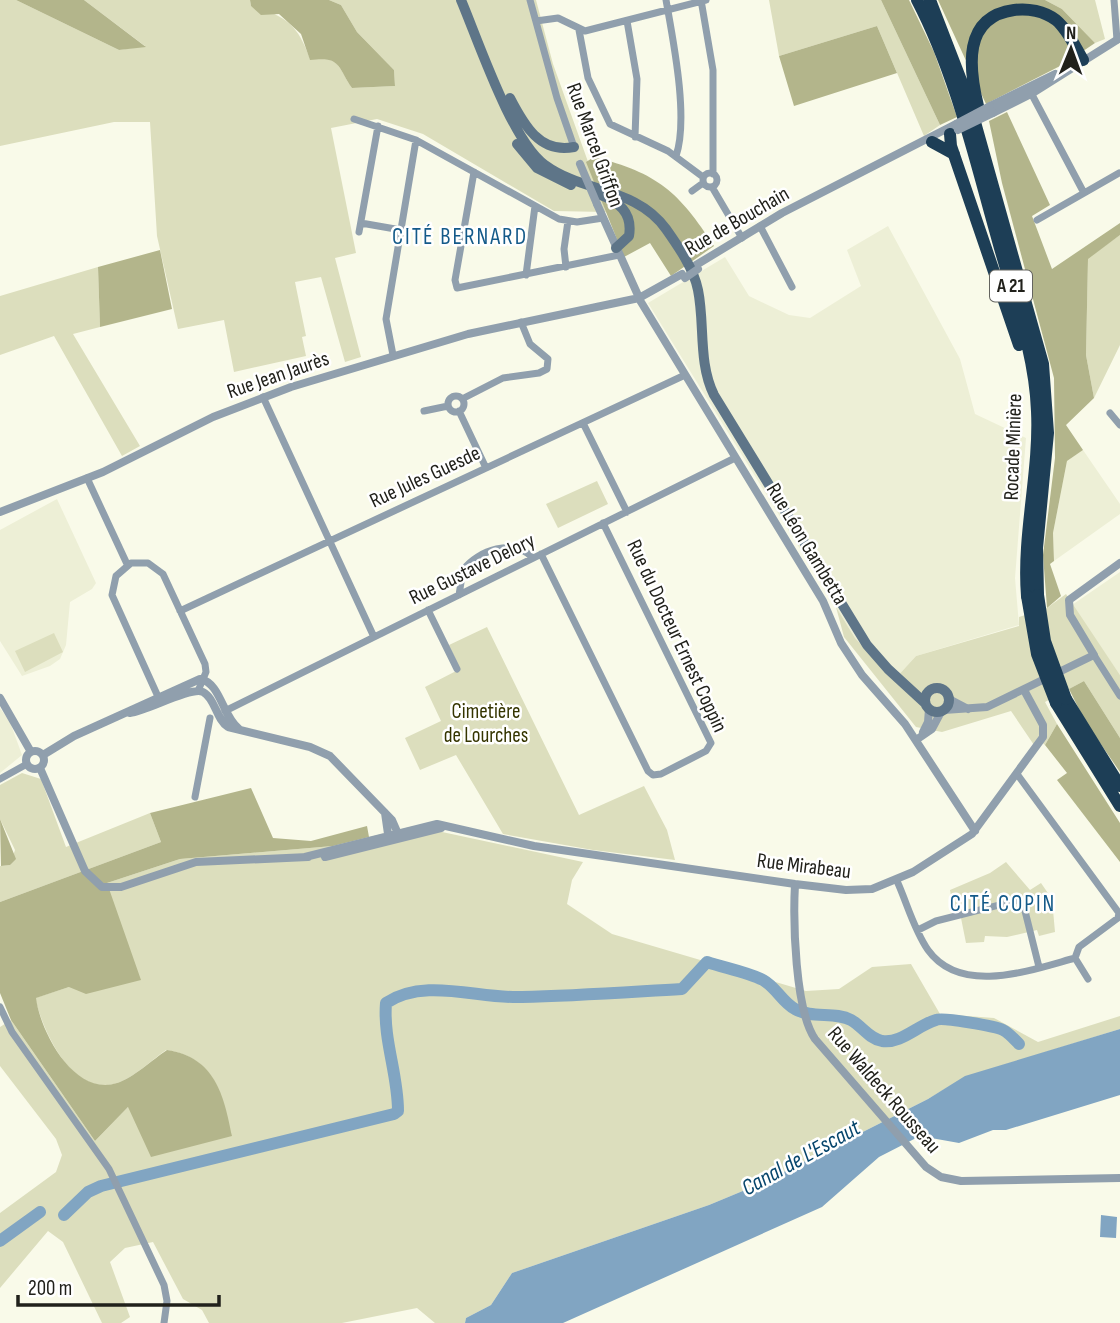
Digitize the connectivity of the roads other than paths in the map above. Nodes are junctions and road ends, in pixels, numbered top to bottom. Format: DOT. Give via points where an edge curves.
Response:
graph roads {
  1 [pos="461,0"];
  2 [pos="530,0"];
  3 [pos="666,0"];
  4 [pos="703,0"];
  5 [pos="917,0"];
  6 [pos="930,0"];
  7 [pos="1114,0"];
  8 [pos="668,10"];
  9 [pos="627,20"];
  10 [pos="536,21"];
  11 [pos="579,30"];
  12 [pos="1119,39"];
  13 [pos="480,44"];
  14 [pos="1083,60"];
  15 [pos="497,84"];
  16 [pos="1029,91"];
  17 [pos="354,119"];
  18 [pos="378,125"];
  19 [pos="955,128"];
  20 [pos="635,137"];
  21 [pos="416,140"];
  22 [pos="932,142"];
  23 [pos="574,147"];
  24 [pos="910,150"];
  25 [pos="954,154"];
  26 [pos="676,156"];
  27 [pos="984,157"];
  28 [pos="474,172"];
  29 [pos="1119,173"];
  30 [pos="713,174"];
  31 [pos="703,180"];
  32 [pos="712,187"];
  33 [pos="692,191"];
  34 [pos="1084,193"];
  35 [pos="535,206"];
  36 [pos="603,218"];
  37 [pos="1037,220"];
  38 [pos="568,221"];
  39 [pos="361,223"];
  40 [pos="760,226"];
  41 [pos="401,230"];
  42 [pos="359,232"];
  43 [pos="742,238"];
  44 [pos="617,252"];
  45 [pos="566,267"];
  46 [pos="526,275"];
  47 [pos="792,287"];
  48 [pos="640,300"];
  49 [pos="522,322"];
  50 [pos="393,355"];
  51 [pos="685,375"];
  52 [pos="263,397"];
  53 [pos="462,399"];
  54 [pos="448,405"];
  55 [pos="424,411"];
  56 [pos="459,411"];
  57 [pos="1110,413"];
  58 [pos="583,423"];
  59 [pos="1120,425"];
  60 [pos="1037,448"];
  61 [pos="735,458"];
  62 [pos="486,468"];
  63 [pos="87,478"];
  64 [pos="0,512"];
  65 [pos="627,512"];
  66 [pos="603,523"];
  67 [pos="330,541"];
  68 [pos="537,556"];
  69 [pos="1120,563"];
  70 [pos="127,564"];
  71 [pos="459,595"];
  72 [pos="1032,595"];
  73 [pos="428,610"];
  74 [pos="180,611"];
  75 [pos="374,637"];
  76 [pos="1094,655"];
  77 [pos="457,669"];
  78 [pos="204,679"];
  79 [pos="899,679"];
  80 [pos="931,689"];
  81 [pos="1024,690"];
  82 [pos="198,691"];
  83 [pos="1120,696"];
  84 [pos="0,698"];
  85 [pos="949,699"];
  86 [pos="160,701"];
  87 [pos="1061,701"];
  88 [pos="927,706"];
  89 [pos="978,709"];
  90 [pos="943,711"];
  91 [pos="217,715"];
  92 [pos="916,740"];
  93 [pos="31,752"];
  94 [pos="43,755"];
  95 [pos="27,764"];
  96 [pos="40,768"];
  97 [pos="1017,774"];
  98 [pos="0,779"];
  99 [pos="1120,786"];
  100 [pos="195,797"];
  101 [pos="1120,806"];
  102 [pos="385,813"];
  103 [pos="975,831"];
  104 [pos="399,836"];
  105 [pos="389,839"];
  106 [pos="897,881"];
  107 [pos="795,884"];
  108 [pos="918,930"];
  109 [pos="1074,958"];
  110 [pos="1039,967"];
  111 [pos="1088,979"];
  112 [pos="0,1007"];
  113 [pos="1120,1178"];
  114 [pos="164,1323"];
  1 -- 13 [label="main road"];
  2 -- 10 [label="street, Rue Marcel Griffon"];
  3 -- 8 [label="street"];
  4 -- 8 [label="street"];
  4 -- 30 [label="street" via="713,70"];
  5 -- 60 [label="highway, Rocade Minière / A 21" via="952,85 1024,334 1036,397"];
  6 -- 27 [label="highway, Rocade Minière / A 21" via="957,64"];
  7 -- 12 [label="street"];
  8 -- 9 [label="street"];
  8 -- 26 [label="street" via="679,74"];
  9 -- 11 [label="street"];
  9 -- 20 [label="street" via="637,79"];
  10 -- 11 [label="street" via="558,18"];
  10 -- 23 [label="street, Rue Marcel Griffon"];
  11 -- 20 [label="street" via="586,73 606,118 617,130"];
  12 -- 14 [label="street"];
  13 -- 15 [label="main road"];
  13 -- 23 [label="main road" via="539,142 554,149"];
  14 -- 16 [label="street"];
  14 -- 27 [label="highway" via="1066,30 1046,14 1013,10 985,23 976,35 970,60 987,145"];
  15 -- 44 [label="main road" via="514,136 534,165 556,179 609,198 625,210 629,236"];
  15 -- 79 [label="main road" via="522,138 539,160 564,176 639,203 667,230 698,289 712,390 867,645"];
  16 -- 19 [label="street, bridge"];
  16 -- 34 [label="street"];
  17 -- 18 [label="street"];
  18 -- 21 [label="street"];
  18 -- 39 [label="street"];
  19 -- 22 [label="street"];
  19 -- 24 [label="street"];
  19 -- 25 [label="highway"];
  20 -- 26 [label="street"];
  21 -- 28 [label="street"];
  21 -- 41 [label="street"];
  22 -- 24 [label="street"];
  22 -- 25 [label="highway"];
  23 -- 36 [label="street, Rue Marcel Griffon, bridge"];
  24 -- 40 [label="street, Rue de Bouchain"];
  25 -- 60 [label="highway" via="1022,354"];
  26 -- 31 [label="street"];
  27 -- 72 [label="highway, Rocade Minière / A 21" via="1046,384 1048,433"];
  28 -- 35 [label="street"];
  28 -- 46 [label="street" via="456,287"];
  29 -- 34 [label="street"];
  30 -- 31 [label="street"];
  30 -- 32 [label="street" via="717,181"];
  31 -- 32 [label="street"];
  31 -- 33 [label="street"];
  32 -- 43 [label="street"];
  34 -- 37 [label="street"];
  35 -- 38 [label="street"];
  35 -- 46 [label="street"];
  36 -- 38 [label="street"];
  36 -- 44 [label="street, Rue Marcel Griffon"];
  38 -- 45 [label="street"];
  39 -- 41 [label="street"];
  39 -- 42 [label="street"];
  40 -- 43 [label="street, Rue de Bouchain"];
  40 -- 47 [label="street"];
  41 -- 50 [label="street" via="385,322"];
  43 -- 48 [label="street, Rue de Bouchain, bridge"];
  44 -- 45 [label="street"];
  44 -- 48 [label="street, Rue Marcel Griffon"];
  45 -- 46 [label="street"];
  48 -- 49 [label="street, Rue Jean Jaurès"];
  48 -- 51 [label="street, Rue Léon Gambetta"];
  49 -- 50 [label="street, Rue Jean Jaurès"];
  49 -- 53 [label="street" via="530,344 548,359 547,369 503,378"];
  50 -- 52 [label="street, Rue Jean Jaurès"];
  51 -- 58 [label="street, Rue Jules Guesde"];
  51 -- 61 [label="street, Rue Léon Gambetta"];
  52 -- 63 [label="street, Rue Jean Jaurès"];
  52 -- 67 [label="street"];
  53 -- 54 [label="street" via="453,397"];
  53 -- 56 [label="street"];
  54 -- 55 [label="street"];
  54 -- 56 [label="street"];
  56 -- 62 [label="street"];
  57 -- 59 [label="street"];
  58 -- 62 [label="street, Rue Jules Guesde"];
  58 -- 65 [label="street"];
  60 -- 72 [label="highway, Rocade Minière / A 21" via="1028,538"];
  61 -- 65 [label="street, Rue Gustave Delory"];
  61 -- 92 [label="street, Rue Léon Gambetta" via="823,601 837,636 859,671"];
  62 -- 67 [label="street, Rue Jules Guesde"];
  63 -- 64 [label="street, Rue Jean Jaurès"];
  63 -- 70 [label="street"];
  65 -- 66 [label="street, Rue Gustave Delory"];
  66 -- 68 [label="street, Rue Gustave Delory"];
  66 -- 68 [label="street, Rue du Docteur Ernest Coppin" via="710,740 709,750 656,775 648,771"];
  67 -- 74 [label="street, Rue Jules Guesde"];
  67 -- 75 [label="street"];
  68 -- 71 [label="street, Rue Gustave Delory"];
  68 -- 71 [label="street" via="508,548 484,553 463,570"];
  69 -- 76 [label="street" via="1072,595 1068,603 1070,615"];
  70 -- 74 [label="street" via="144,562 158,569"];
  70 -- 86 [label="street" via="113,579 112,598"];
  71 -- 73 [label="street, Rue Gustave Delory"];
  72 -- 87 [label="highway, Rocade Minière / A 21, bridge" via="1037,654"];
  73 -- 75 [label="street, Rue Gustave Delory"];
  73 -- 77 [label="street"];
  74 -- 78 [label="street" via="205,664"];
  75 -- 91 [label="street, Rue Gustave Delory"];
  76 -- 81 [label="street"];
  76 -- 83 [label="street"];
  78 -- 82 [label="street"];
  78 -- 86 [label="street"];
  78 -- 91 [label="street" via="214,688"];
  79 -- 80 [label="main road"];
  79 -- 88 [label="main road"];
  80 -- 85 [label="main road" via="943,690"];
  80 -- 88 [label="main road"];
  81 -- 89 [label="street"];
  81 -- 97 [label="street, Rue Mirabeau" via="1044,731"];
  82 -- 86 [label="street"];
  82 -- 91 [label="street" via="207,695"];
  84 -- 93 [label="street"];
  85 -- 89 [label="street"];
  85 -- 90 [label="main road"];
  86 -- 94 [label="street" via="74,736"];
  87 -- 99 [label="highway, Rocade Minière / A 21"];
  87 -- 101 [label="highway, Rocade Minière / A 21"];
  88 -- 90 [label="main road"];
  88 -- 92 [label="street" via="927,725"];
  89 -- 90 [label="street"];
  90 -- 92 [label="street" via="932,729"];
  91 -- 100 [label="street"];
  91 -- 102 [label="street" via="225,725 326,754"];
  92 -- 103 [label="street, Rue Léon Gambetta"];
  93 -- 94 [label="street"];
  93 -- 95 [label="street"];
  94 -- 96 [label="street"];
  95 -- 96 [label="street"];
  95 -- 98 [label="street"];
  96 -- 105 [label="street, Rue Mirabeau" via="85,871 102,887 121,887 202,862 305,857"];
  97 -- 103 [label="street, Rue Mirabeau"];
  97 -- 109 [label="street" via="1119,913 1079,947"];
  102 -- 104 [label="street"];
  102 -- 105 [label="street"];
  103 -- 106 [label="street, Rue Mirabeau"];
  104 -- 105 [label="street, Rue Mirabeau"];
  104 -- 107 [label="street, Rue Mirabeau" via="448,828 534,846"];
  106 -- 107 [label="street, Rue Mirabeau" via="861,891"];
  106 -- 108 [label="street"];
  107 -- 113 [label="street, Rue Waldeck Rousseau" via="804,1019 815,1039 932,1172 956,1181"];
  108 -- 110 [label="street" via="931,953 955,971 997,975"];
  108 -- 110 [label="street" via="936,921 1019,900"];
  109 -- 110 [label="street"];
  109 -- 111 [label="street"];
  112 -- 114 [label="street" via="12,1032 118,1187 164,1285"];
}
